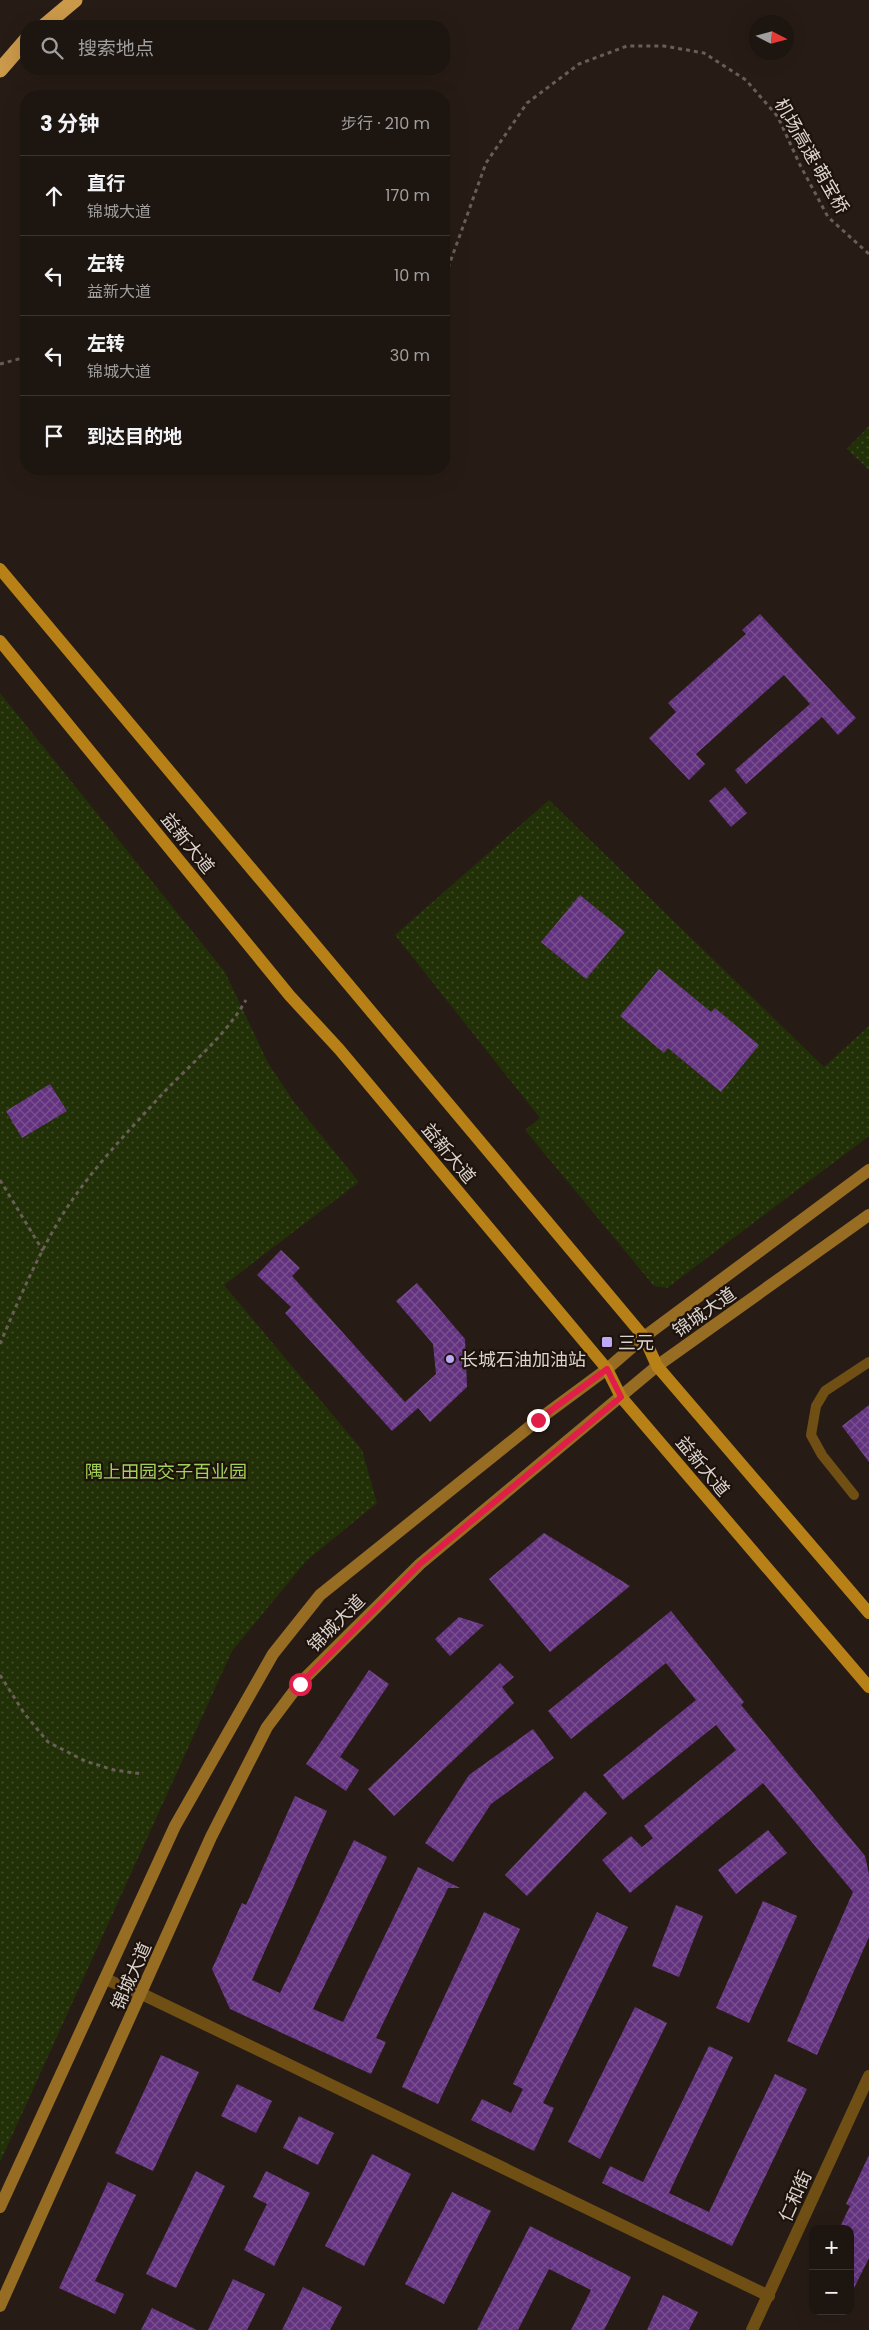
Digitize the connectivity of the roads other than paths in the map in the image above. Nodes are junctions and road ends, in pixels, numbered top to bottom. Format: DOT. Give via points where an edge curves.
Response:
graph roads {
  1 [pos="66,0"];
  2 [pos="75,0"];
  3 [pos="48,20"];
  4 [pos="50,20"];
  5 [pos="20,47"];
  6 [pos="0,70"];
  7 [pos="3,572"];
  8 [pos="0,641"];
  9 [pos="869,1170"];
  10 [pos="869,1216"];
  11 [pos="644,1337"];
  12 [pos="869,1362"];
  13 [pos="657,1366"];
  14 [pos="607,1369"];
  15 [pos="621,1397"];
  16 [pos="854,1495"];
  17 [pos="869,1613"];
  18 [pos="869,1687"];
  19 [pos="105,1979"];
  20 [pos="142,1994"];
  21 [pos="869,2076"];
  22 [pos="0,2206"];
  23 [pos="769,2296"];
  24 [pos="0,2306"];
  25 [pos="752,2330"];
  1 -- 3 [label="highway"];
  2 -- 4 [label="highway"];
  5 -- 6 [label="highway"];
  7 -- 11 [label="main road, 益新大道"];
  8 -- 14 [label="main road, 益新大道" via="284,988 339,1049"];
  9 -- 11 [label="main road, 锦城大道"];
  10 -- 13 [label="main road, 锦城大道"];
  11 -- 13 [label="main road, 益新大道"];
  11 -- 14 [label="main road, 锦城大道"];
  12 -- 16 [label="lane" via="825,1391 816,1406 812,1435 822,1455"];
  13 -- 15 [label="main road, 锦城大道"];
  13 -- 17 [label="main road, 益新大道"];
  14 -- 15 [label="main road, 益新大道"];
  14 -- 19 [label="main road, 锦城大道" via="538,1420 320,1595 273,1654 175,1826"];
  15 -- 18 [label="main road, 益新大道"];
  15 -- 20 [label="main road, 锦城大道" via="420,1564 300,1684 267,1727 211,1837"];
  19 -- 20 [label="street"];
  19 -- 22 [label="main road, 锦城大道"];
  20 -- 23 [label="street"];
  20 -- 24 [label="main road, 锦城大道"];
  21 -- 23 [label="street, 仁和街"];
  23 -- 25 [label="street, 仁和街"];
}
